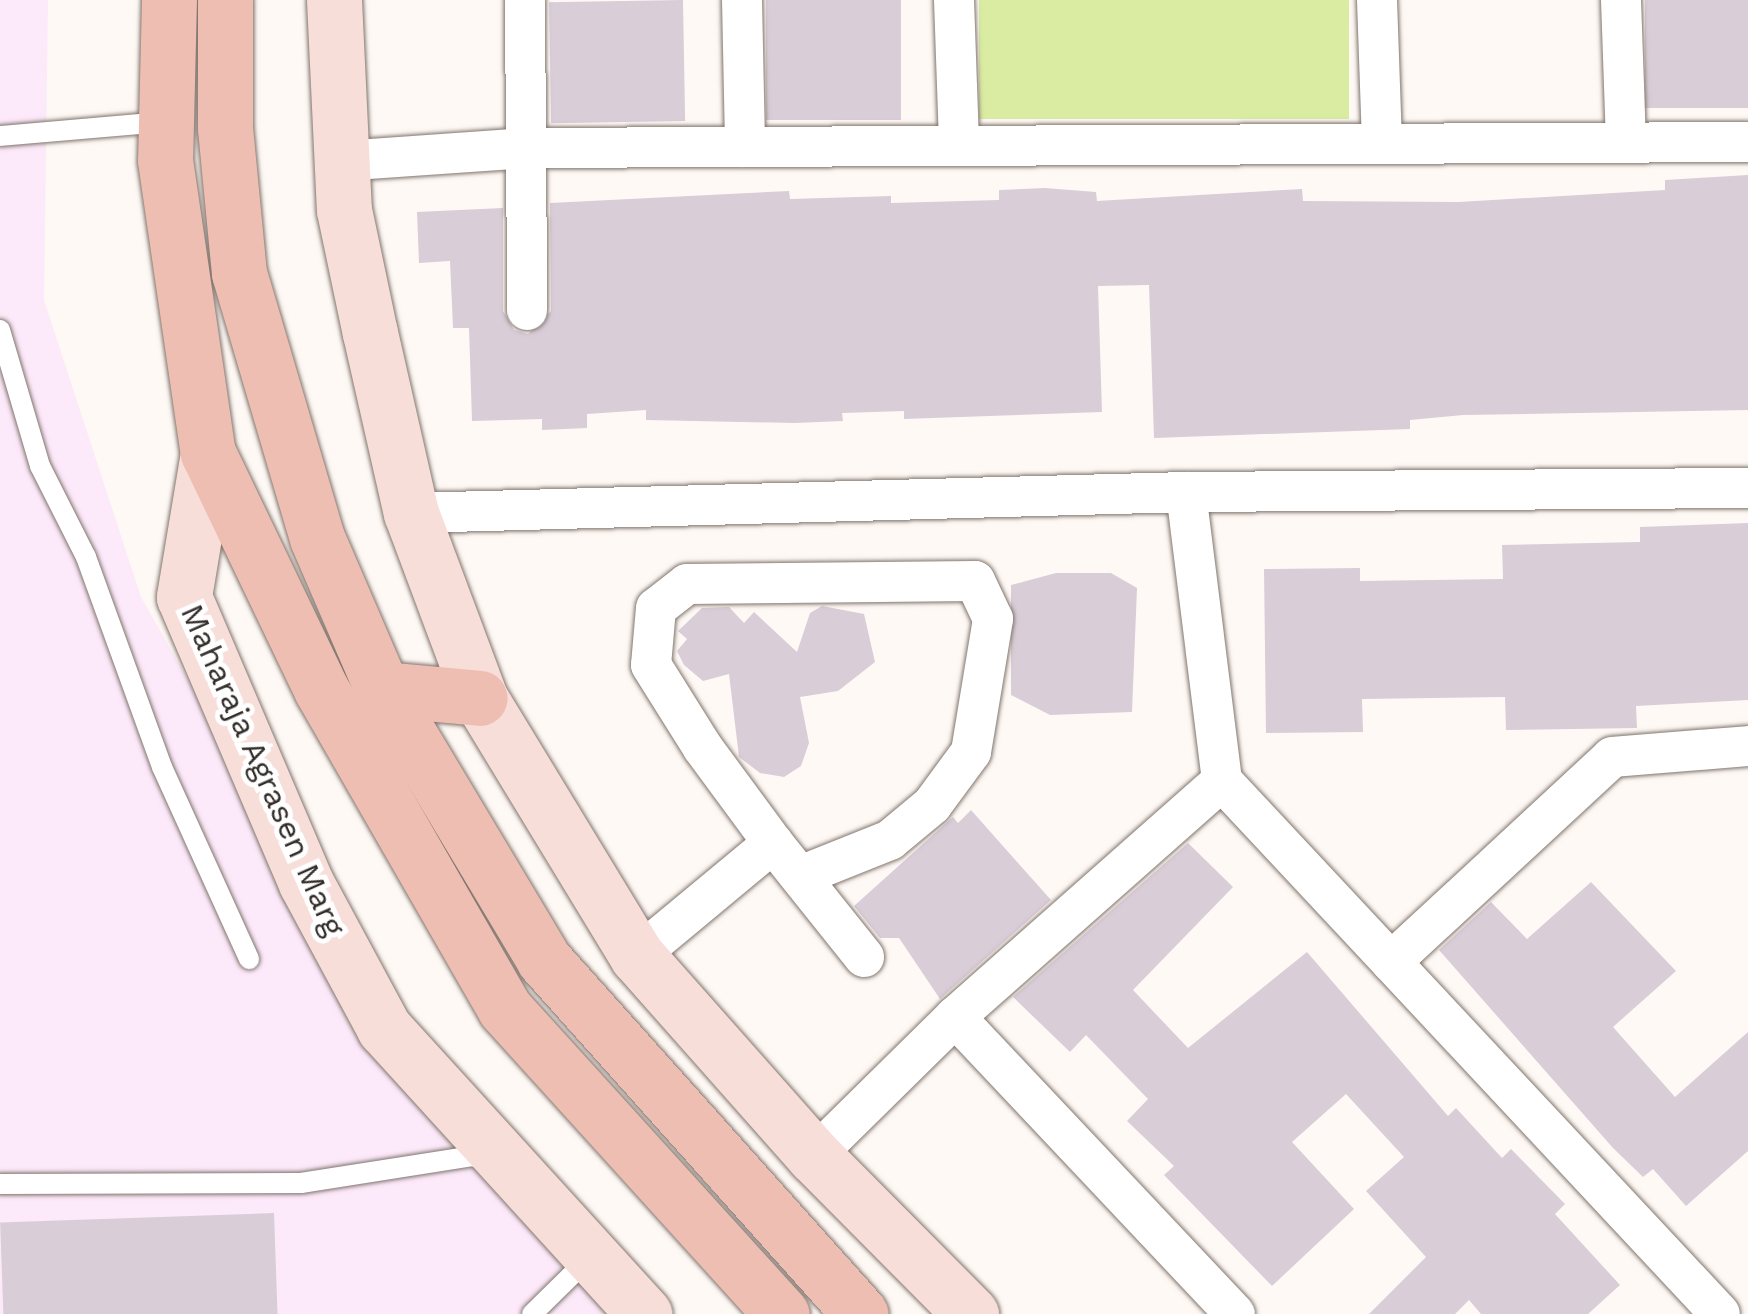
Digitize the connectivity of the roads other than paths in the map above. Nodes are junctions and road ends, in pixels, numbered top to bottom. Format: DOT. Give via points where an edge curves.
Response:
graph roads {
  1 [pos="169,0"];
  2 [pos="225,0"];
  3 [pos="334,0"];
  4 [pos="525,0"];
  5 [pos="742,0"];
  6 [pos="954,0"];
  7 [pos="1378,0"];
  8 [pos="1621,0"];
  9 [pos="166,122"];
  10 [pos="0,136"];
  11 [pos="1626,141"];
  12 [pos="1748,142"];
  13 [pos="1382,143"];
  14 [pos="959,145"];
  15 [pos="746,147"];
  16 [pos="526,148"];
  17 [pos="340,161"];
  18 [pos="528,310"];
  19 [pos="0,330"];
  20 [pos="208,453"];
  21 [pos="1748,488"];
  22 [pos="1186,492"];
  23 [pos="412,513"];
  24 [pos="382,689"];
  25 [pos="480,698"];
  26 [pos="1748,746"];
  27 [pos="1222,781"];
  28 [pos="773,843"];
  29 [pos="800,876"];
  30 [pos="637,956"];
  31 [pos="864,958"];
  32 [pos="249,960"];
  33 [pos="1390,962"];
  34 [pos="955,1017"];
  35 [pos="814,1156"];
  36 [pos="512,1178"];
  37 [pos="0,1184"];
  38 [pos="590,1258"];
  39 [pos="532,1314"];
  40 [pos="644,1314"];
  41 [pos="782,1314"];
  42 [pos="860,1314"];
  43 [pos="972,1314"];
  44 [pos="1235,1314"];
  45 [pos="1720,1314"];
  1 -- 9 [label="main road, Maharaja Agrasen Marg"];
  2 -- 24 [label="main road" via="225,128 238,273 317,538"];
  3 -- 17 [label="main road"];
  4 -- 16 [label="street"];
  5 -- 15 [label="street"];
  6 -- 14 [label="street"];
  7 -- 13 [label="street"];
  8 -- 11 [label="street"];
  9 -- 10 [label="lane"];
  9 -- 20 [label="main road, Maharaja Agrasen Marg"];
  11 -- 12 [label="street"];
  11 -- 13 [label="street"];
  13 -- 14 [label="street"];
  14 -- 15 [label="street"];
  15 -- 16 [label="street"];
  16 -- 17 [label="street"];
  16 -- 18 [label="street"];
  17 -- 23 [label="main road" via="348,228"];
  19 -- 32 [label="lane" via="40,466 86,557 162,767"];
  20 -- 36 [label="main road, Maharaja Agrasen Marg" via="184,597 191,615 306,884 384,1028"];
  20 -- 41 [label="main road" via="395,826 505,1008"];
  21 -- 22 [label="street"];
  22 -- 23 [label="street"];
  22 -- 27 [label="street"];
  23 -- 25 [label="main road"];
  24 -- 25 [label="main road"];
  24 -- 42 [label="main road" via="544,960"];
  25 -- 30 [label="main road"];
  26 -- 33 [label="street" via="1612,757"];
  27 -- 33 [label="street"];
  27 -- 34 [label="street"];
  28 -- 29 [label="street"];
  28 -- 29 [label="street" via="651,665 656,608 687,584 975,580 993,619 970,752 932,805 890,840"];
  28 -- 30 [label="street"];
  29 -- 31 [label="street"];
  30 -- 35 [label="main road"];
  33 -- 45 [label="street"];
  34 -- 35 [label="street"];
  34 -- 44 [label="street"];
  35 -- 43 [label="main road"];
  36 -- 37 [label="lane" via="474,1156 301,1183"];
  36 -- 38 [label="main road, Maharaja Agrasen Marg"];
  38 -- 39 [label="lane"];
  38 -- 40 [label="main road, Maharaja Agrasen Marg"];
}
